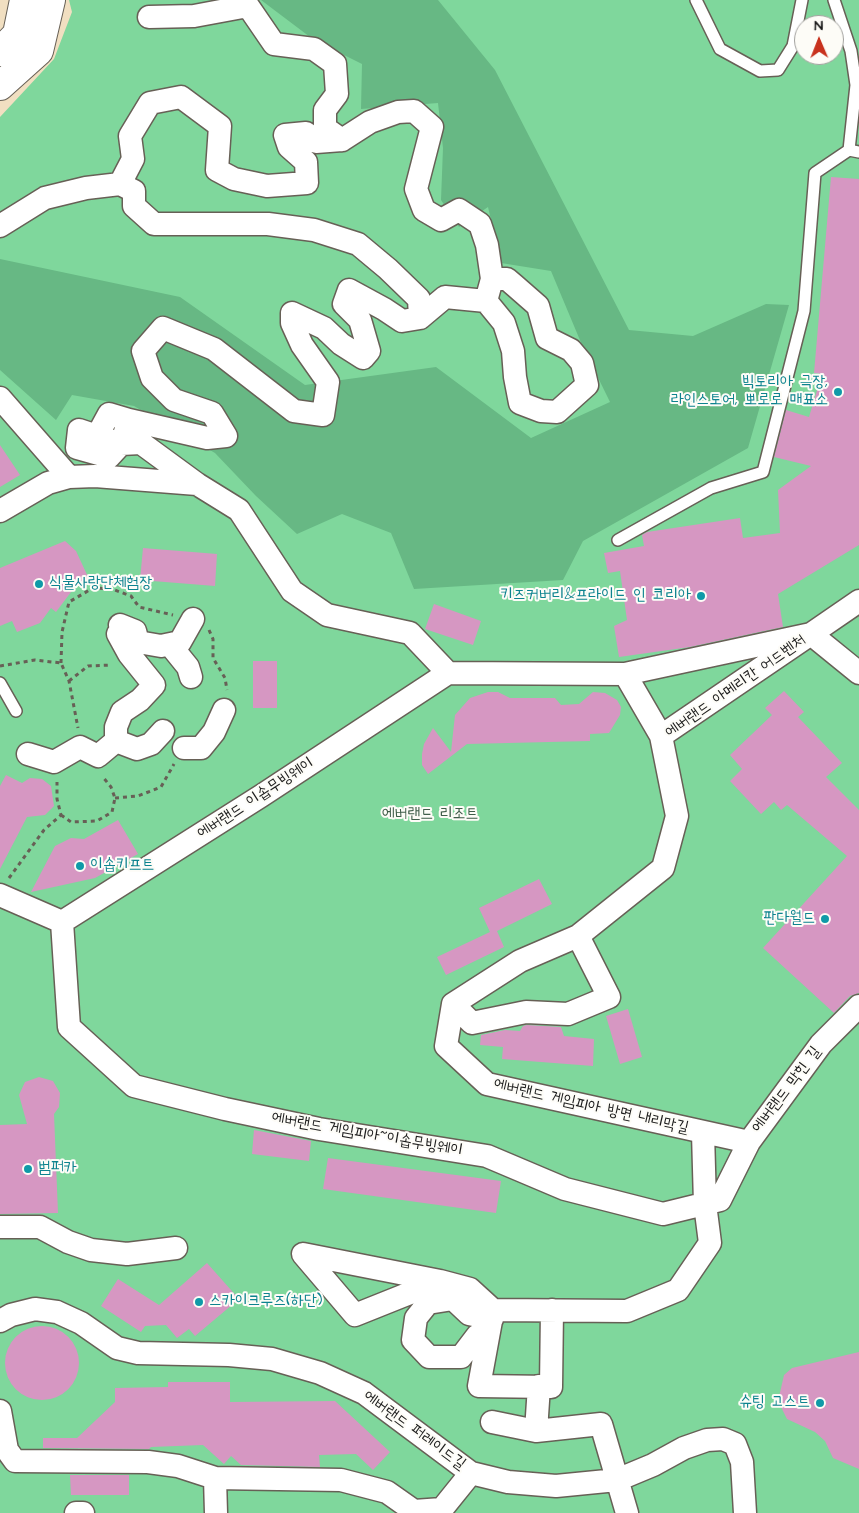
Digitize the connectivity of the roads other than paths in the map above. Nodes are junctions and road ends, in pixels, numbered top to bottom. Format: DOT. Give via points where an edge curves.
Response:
graph roads {
  1 [pos="24,0"];
  2 [pos="51,0"];
  3 [pos="696,0"];
  4 [pos="802,0"];
  5 [pos="834,0"];
  6 [pos="149,17"];
  7 [pos="0,52"];
  8 [pos="0,86"];
  9 [pos="342,140"];
  10 [pos="854,151"];
  11 [pos="120,184"];
  12 [pos="0,226"];
  13 [pos="492,279"];
  14 [pos="486,301"];
  15 [pos="420,318"];
  16 [pos="548,338"];
  17 [pos="513,351"];
  18 [pos="0,398"];
  19 [pos="129,420"];
  20 [pos="121,444"];
  21 [pos="69,477"];
  22 [pos="197,484"];
  23 [pos="0,511"];
  24 [pos="618,540"];
  25 [pos="859,601"];
  26 [pos="193,619"];
  27 [pos="811,634"];
  28 [pos="171,646"];
  29 [pos="448,673"];
  30 [pos="859,673"];
  31 [pos="625,674"];
  32 [pos="191,677"];
  33 [pos="0,683"];
  34 [pos="224,710"];
  35 [pos="16,711"];
  36 [pos="163,731"];
  37 [pos="661,736"];
  38 [pos="116,741"];
  39 [pos="184,748"];
  40 [pos="28,754"];
  41 [pos="3,889"];
  42 [pos="62,922"];
  43 [pos="578,936"];
  44 [pos="453,1004"];
  45 [pos="859,1006"];
  46 [pos="703,1133"];
  47 [pos="749,1142"];
  48 [pos="705,1204"];
  49 [pos="0,1227"];
  50 [pos="176,1248"];
  51 [pos="440,1281"];
  52 [pos="552,1310"];
  53 [pos="493,1314"];
  54 [pos="0,1321"];
  55 [pos="477,1336"];
  56 [pos="539,1386"];
  57 [pos="0,1410"];
  58 [pos="492,1422"];
  59 [pos="536,1431"];
  60 [pos="471,1473"];
  61 [pos="215,1478"];
  62 [pos="617,1480"];
  63 [pos="76,1513"];
  64 [pos="83,1513"];
  65 [pos="216,1513"];
  66 [pos="627,1513"];
  67 [pos="745,1513"];
  1 -- 7 [label="street" via="16,34"];
  2 -- 8 [label="street" via="39,51"];
  3 -- 4 [label="lane" via="720,49 760,71 778,70 793,46"];
  5 -- 10 [label="lane" via="850,51 856,85"];
  6 -- 9 [label="street" via="194,16 248,6 274,44 314,49 335,64 338,94 325,110 326,128"];
  9 -- 11 [label="street" via="316,142 306,133 285,135 289,148 306,162 307,183 267,186 234,179 217,170 220,126 181,97 150,103 130,136 133,159"];
  9 -- 13 [label="street" via="370,122 398,112 414,111 432,127 416,189 424,210 442,220 458,210 480,224"];
  10 -- 24 [label="lane" via="815,173 804,311 763,472 711,488"];
  11 -- 12 [label="street" via="45,198"];
  11 -- 15 [label="street" via="134,191 134,206 154,224 268,224 314,230 358,244 418,299"];
  13 -- 14 [label="street"];
  13 -- 16 [label="street" via="507,279 538,306"];
  14 -- 15 [label="street" via="445,297"];
  14 -- 17 [label="street" via="504,323"];
  15 -- 19 [label="street" via="402,321 350,290 344,304 360,320 369,351 363,358 324,328 292,313 292,323 302,345 328,382 324,415 294,411 214,349 163,328 143,351 152,378 174,400 212,414 226,436 207,438"];
  16 -- 17 [label="street"];
  16 -- 17 [label="street" via="571,350 582,363 587,385 557,412 541,411 520,403"];
  18 -- 21 [label="street"];
  19 -- 20 [label="street"];
  19 -- 20 [label="street" via="109,414 97,436 79,430 77,448 109,457"];
  20 -- 22 [label="street" via="141,443"];
  21 -- 22 [label="street"];
  21 -- 23 [label="street" via="48,483"];
  22 -- 29 [label="street" via="240,510 292,591 327,615 410,633"];
  25 -- 27 [label="street, 에버랜드 아메리칸 어드벤처"];
  26 -- 28 [label="street" via="180,642"];
  27 -- 30 [label="street"];
  27 -- 31 [label="street"];
  27 -- 37 [label="street, 에버랜드 아메리칸 어드벤처"];
  28 -- 32 [label="street" via="188,667"];
  28 -- 38 [label="street" via="125,645 154,685 122,712 116,727"];
  29 -- 31 [label="street"];
  29 -- 42 [label="street, 에버랜드 이솝무빙웨이"];
  31 -- 37 [label="street"];
  33 -- 35 [label="lane"];
  34 -- 39 [label="street" via="214,732 201,748"];
  36 -- 38 [label="street" via="151,744 137,749"];
  37 -- 43 [label="street, 에버랜드 아메리칸 어드벤처" via="677,816 664,868"];
  38 -- 40 [label="street" via="98,756 80,746 54,762"];
  41 -- 42 [label="street"];
  42 -- 48 [label="street, 에버랜드 게임피아~이솝무빙웨이" via="69,1027 134,1086 319,1129 486,1156 565,1189 663,1214"];
  43 -- 44 [label="street, 에버랜드 아메리칸 어드벤처" via="520,961"];
  43 -- 44 [label="street" via="609,997 568,1014 526,1012 472,1023"];
  44 -- 46 [label="street, 에버랜드 게임피아 방면 내리막길" via="446,1046 487,1084"];
  45 -- 47 [label="street, 에버랜드 막힌 길" via="821,1044"];
  46 -- 47 [label="street, 에버랜드 막힌 길"];
  46 -- 48 [label="street"];
  47 -- 48 [label="street, 에버랜드 게임피아~이솝무빙웨이" via="720,1200"];
  48 -- 52 [label="street" via="710,1243 678,1290 627,1311"];
  49 -- 50 [label="street" via="40,1227 90,1250 127,1254"];
  51 -- 51 [label="street" via="332,1260 303,1254 355,1315"];
  51 -- 53 [label="street" via="470,1289"];
  52 -- 53 [label="street"];
  52 -- 56 [label="street" via="551,1387"];
  53 -- 55 [label="street" via="469,1314 453,1300 428,1302 416,1318 413,1340 429,1357 461,1357"];
  53 -- 56 [label="street" via="479,1386"];
  54 -- 60 [label="street, 에버랜드 퍼레이드길" via="35,1309 57,1312 81,1323 117,1348 138,1353 272,1358 320,1373 364,1392"];
  56 -- 59 [label="street"];
  57 -- 61 [label="street" via="7,1450 15,1461 148,1462 178,1466"];
  58 -- 59 [label="street"];
  59 -- 62 [label="street" via="601,1424"];
  60 -- 61 [label="street" via="442,1509 414,1511 387,1492 341,1480"];
  60 -- 62 [label="street, 에버랜드 퍼레이드길" via="508,1482 556,1486"];
  61 -- 65 [label="street"];
  62 -- 66 [label="street"];
  62 -- 67 [label="street, 에버랜드 퍼레이드길" via="684,1448 707,1440 723,1439 735,1444 742,1462"];
  63 -- 64 [label="street"];
}
